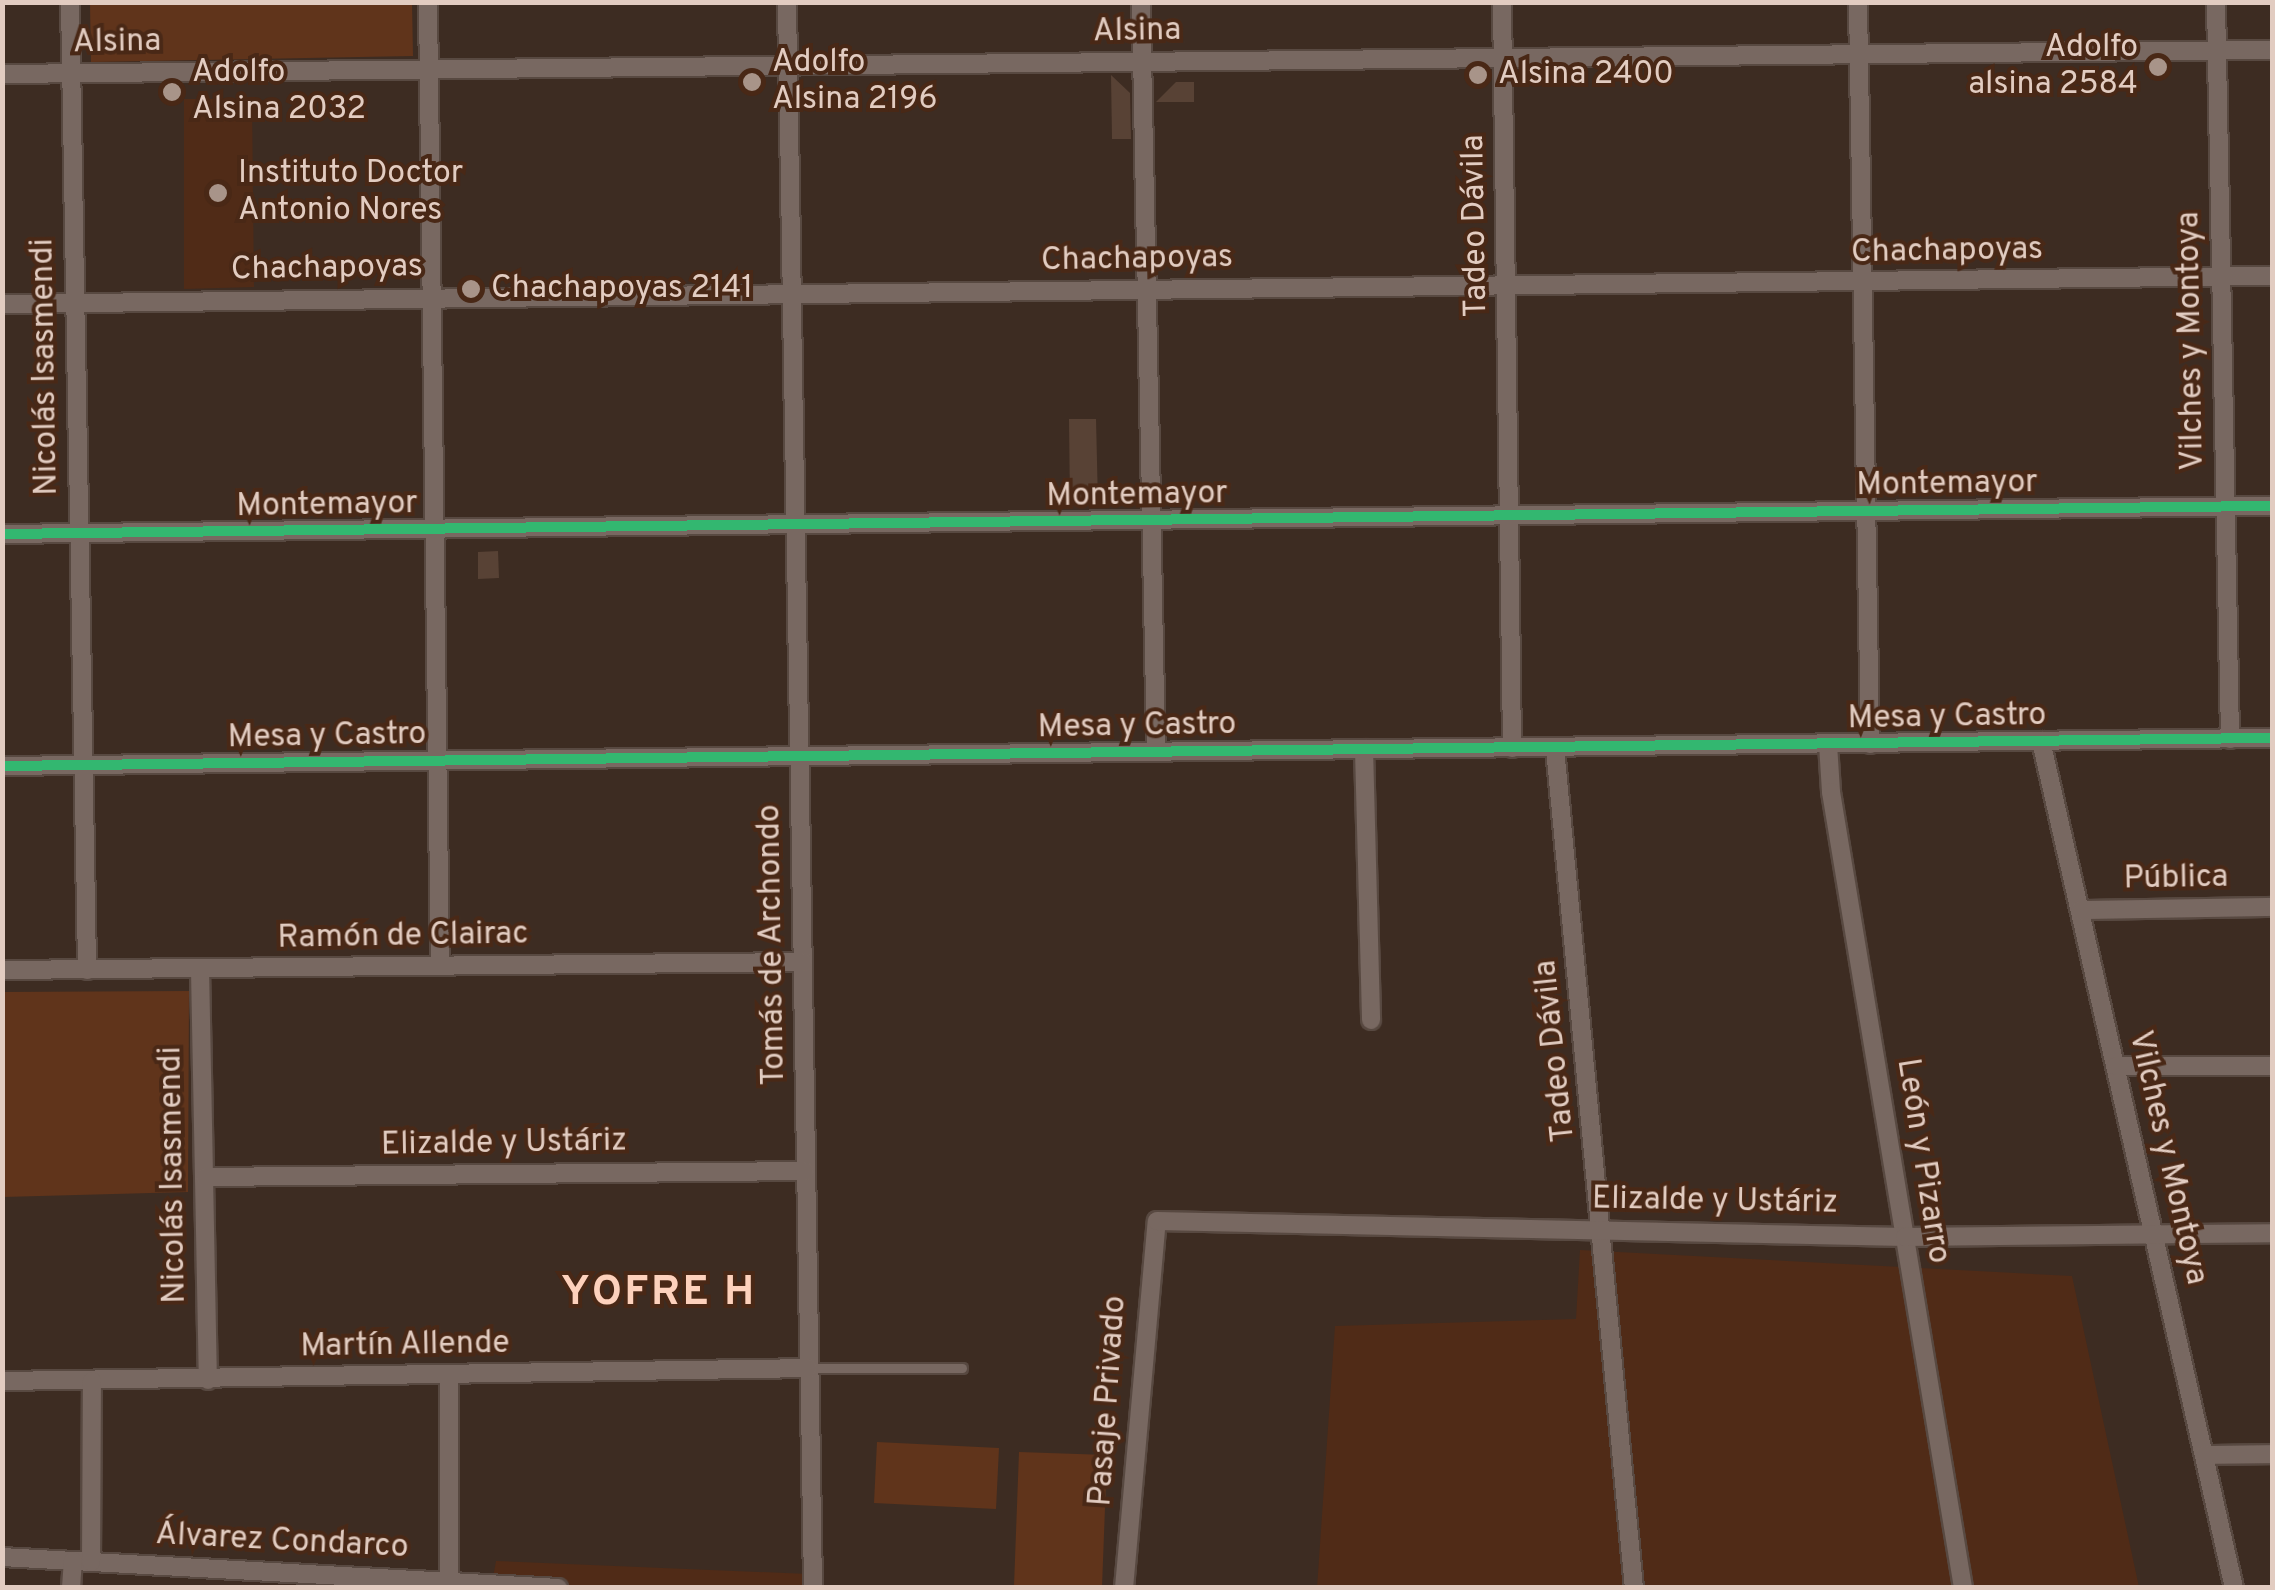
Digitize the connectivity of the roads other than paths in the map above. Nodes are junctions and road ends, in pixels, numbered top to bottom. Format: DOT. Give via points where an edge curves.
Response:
graph roads {
  1 [pos="70,2"];
  2 [pos="428,2"];
  3 [pos="787,2"];
  4 [pos="1141,2"];
  5 [pos="1502,2"];
  6 [pos="1858,2"];
  7 [pos="2216,2"];
  8 [pos="2216,50"];
  9 [pos="2272,50"];
  10 [pos="1859,54"];
  11 [pos="1503,58"];
  12 [pos="1142,62"];
  13 [pos="788,66"];
  14 [pos="429,69"];
  15 [pos="71,73"];
  16 [pos="2,74"];
  17 [pos="2272,276"];
  18 [pos="2222,277"];
  19 [pos="1863,283"];
  20 [pos="1507,287"];
  21 [pos="1147,290"];
  22 [pos="792,294"];
  23 [pos="432,298"];
  24 [pos="74,303"];
  25 [pos="2,304"];
  26 [pos="2225,506"];
  27 [pos="2272,506"];
  28 [pos="1866,511"];
  29 [pos="1510,517"];
  30 [pos="1152,521"];
  31 [pos="797,525"];
  32 [pos="438,529"];
  33 [pos="2,534"];
  34 [pos="79,534"];
  35 [pos="2272,738"];
  36 [pos="2230,739"];
  37 [pos="2041,742"];
  38 [pos="1828,744"];
  39 [pos="1870,744"];
  40 [pos="1512,748"];
  41 [pos="1555,748"];
  42 [pos="1364,749"];
  43 [pos="1156,752"];
  44 [pos="801,756"];
  45 [pos="440,761"];
  46 [pos="83,765"];
  47 [pos="2,766"];
  48 [pos="2272,908"];
  49 [pos="2080,910"];
  50 [pos="803,962"];
  51 [pos="440,966"];
  52 [pos="200,969"];
  53 [pos="2,970"];
  54 [pos="87,970"];
  55 [pos="1370,1020"];
  56 [pos="2116,1066"];
  57 [pos="2272,1066"];
  58 [pos="804,1171"];
  59 [pos="205,1177"];
  60 [pos="1157,1221"];
  61 [pos="1602,1230"];
  62 [pos="2272,1233"];
  63 [pos="2153,1235"];
  64 [pos="1904,1237"];
  65 [pos="808,1368"];
  66 [pos="962,1368"];
  67 [pos="449,1375"];
  68 [pos="208,1380"];
  69 [pos="2,1381"];
  70 [pos="92,1381"];
  71 [pos="2272,1454"];
  72 [pos="2204,1456"];
  73 [pos="2,1558"];
  74 [pos="82,1561"];
  75 [pos="449,1581"];
  76 [pos="72,1588"];
  77 [pos="558,1588"];
  78 [pos="813,1588"];
  79 [pos="1124,1588"];
  80 [pos="1634,1588"];
  81 [pos="1963,1588"];
  82 [pos="2234,1588"];
  1 -- 15 [label="street, Nicolás Isasmendi"];
  2 -- 14 [label="street"];
  3 -- 13 [label="street, Tomás de Archondo"];
  4 -- 12 [label="street"];
  5 -- 11 [label="street, Tadeo Dávila"];
  6 -- 10 [label="street"];
  7 -- 8 [label="street, Vilches y Montoya"];
  8 -- 9 [label="street, Alsina"];
  8 -- 10 [label="street, Alsina"];
  8 -- 18 [label="street, Vilches y Montoya"];
  10 -- 11 [label="street, Alsina"];
  10 -- 19 [label="street"];
  11 -- 12 [label="street, Alsina"];
  11 -- 20 [label="street, Tadeo Dávila"];
  12 -- 13 [label="street, Alsina"];
  12 -- 21 [label="street"];
  13 -- 14 [label="street, Alsina"];
  13 -- 22 [label="street, Tomás de Archondo"];
  14 -- 15 [label="street, Alsina"];
  14 -- 23 [label="street"];
  15 -- 16 [label="street, Alsina"];
  15 -- 24 [label="street, Nicolás Isasmendi"];
  17 -- 18 [label="street, Chachapoyas"];
  18 -- 19 [label="street, Chachapoyas"];
  18 -- 26 [label="street, Vilches y Montoya"];
  19 -- 20 [label="street, Chachapoyas"];
  19 -- 28 [label="street"];
  20 -- 21 [label="street, Chachapoyas"];
  20 -- 29 [label="street, Tadeo Dávila"];
  21 -- 22 [label="street, Chachapoyas"];
  21 -- 30 [label="street"];
  22 -- 23 [label="street, Chachapoyas"];
  22 -- 31 [label="street, Tomás de Archondo"];
  23 -- 24 [label="street, Chachapoyas"];
  23 -- 32 [label="street"];
  24 -- 25 [label="street, Chachapoyas"];
  24 -- 34 [label="street, Nicolás Isasmendi"];
  26 -- 27 [label="street, Montemayor"];
  26 -- 28 [label="street, Montemayor"];
  26 -- 36 [label="street, Vilches y Montoya"];
  28 -- 29 [label="street, Montemayor"];
  28 -- 39 [label="street"];
  29 -- 30 [label="street, Montemayor"];
  29 -- 40 [label="street, Tadeo Dávila"];
  30 -- 31 [label="street, Montemayor"];
  30 -- 43 [label="street"];
  31 -- 32 [label="street, Montemayor"];
  31 -- 44 [label="street, Tomás de Archondo"];
  32 -- 34 [label="street, Montemayor"];
  32 -- 45 [label="street"];
  33 -- 34 [label="street, Montemayor"];
  34 -- 46 [label="street, Nicolás Isasmendi"];
  35 -- 36 [label="street, Mesa y Castro"];
  36 -- 37 [label="street, Mesa y Castro"];
  37 -- 39 [label="street, Mesa y Castro"];
  37 -- 49 [label="street, Vilches y Montoya"];
  38 -- 39 [label="street, Mesa y Castro"];
  38 -- 41 [label="street, Mesa y Castro"];
  38 -- 64 [label="street, León y Pizarro"];
  40 -- 41 [label="street, Mesa y Castro"];
  40 -- 42 [label="street, Mesa y Castro"];
  41 -- 61 [label="street, Tadeo Dávila"];
  42 -- 43 [label="street, Mesa y Castro"];
  42 -- 55 [label="street"];
  43 -- 44 [label="street, Mesa y Castro"];
  44 -- 45 [label="street, Mesa y Castro"];
  44 -- 50 [label="street, Tomás de Archondo"];
  45 -- 46 [label="street, Mesa y Castro"];
  45 -- 51 [label="street"];
  46 -- 47 [label="street, Mesa y Castro"];
  46 -- 54 [label="street, Nicolás Isasmendi"];
  48 -- 49 [label="street, Pública"];
  49 -- 56 [label="street, Vilches y Montoya"];
  50 -- 51 [label="street, Ramón de Clairac"];
  50 -- 58 [label="street, Tomás de Archondo"];
  51 -- 52 [label="street, Ramón de Clairac"];
  52 -- 54 [label="street, Ramón de Clairac"];
  52 -- 59 [label="street, Nicolás Isasmendi"];
  53 -- 54 [label="street, Ramón de Clairac"];
  56 -- 57 [label="street"];
  56 -- 63 [label="street, Vilches y Montoya"];
  58 -- 59 [label="street, Elizalde y Ustáriz"];
  58 -- 65 [label="street, Tomás de Archondo"];
  59 -- 68 [label="street, Nicolás Isasmendi"];
  60 -- 61 [label="street, Elizalde y Ustáriz"];
  60 -- 79 [label="street, Pasaje Privado"];
  61 -- 64 [label="street, Elizalde y Ustáriz"];
  61 -- 80 [label="street, Tadeo Dávila"];
  62 -- 63 [label="street, Elizalde y Ustáriz"];
  63 -- 64 [label="street, Elizalde y Ustáriz"];
  63 -- 72 [label="street, Vilches y Montoya"];
  64 -- 81 [label="street, León y Pizarro"];
  65 -- 66 [label="lane"];
  65 -- 67 [label="street, Martín Allende"];
  65 -- 78 [label="street, Tomás de Archondo"];
  67 -- 68 [label="street, Martín Allende"];
  67 -- 75 [label="street"];
  68 -- 70 [label="street, Martín Allende"];
  69 -- 70 [label="street, Martín Allende"];
  70 -- 74 [label="street"];
  71 -- 72 [label="street"];
  72 -- 82 [label="street, Vilches y Montoya"];
  73 -- 74 [label="street, Álvarez Condarco"];
  74 -- 75 [label="street, Álvarez Condarco"];
  74 -- 76 [label="street"];
  75 -- 77 [label="street, Álvarez Condarco"];
}
